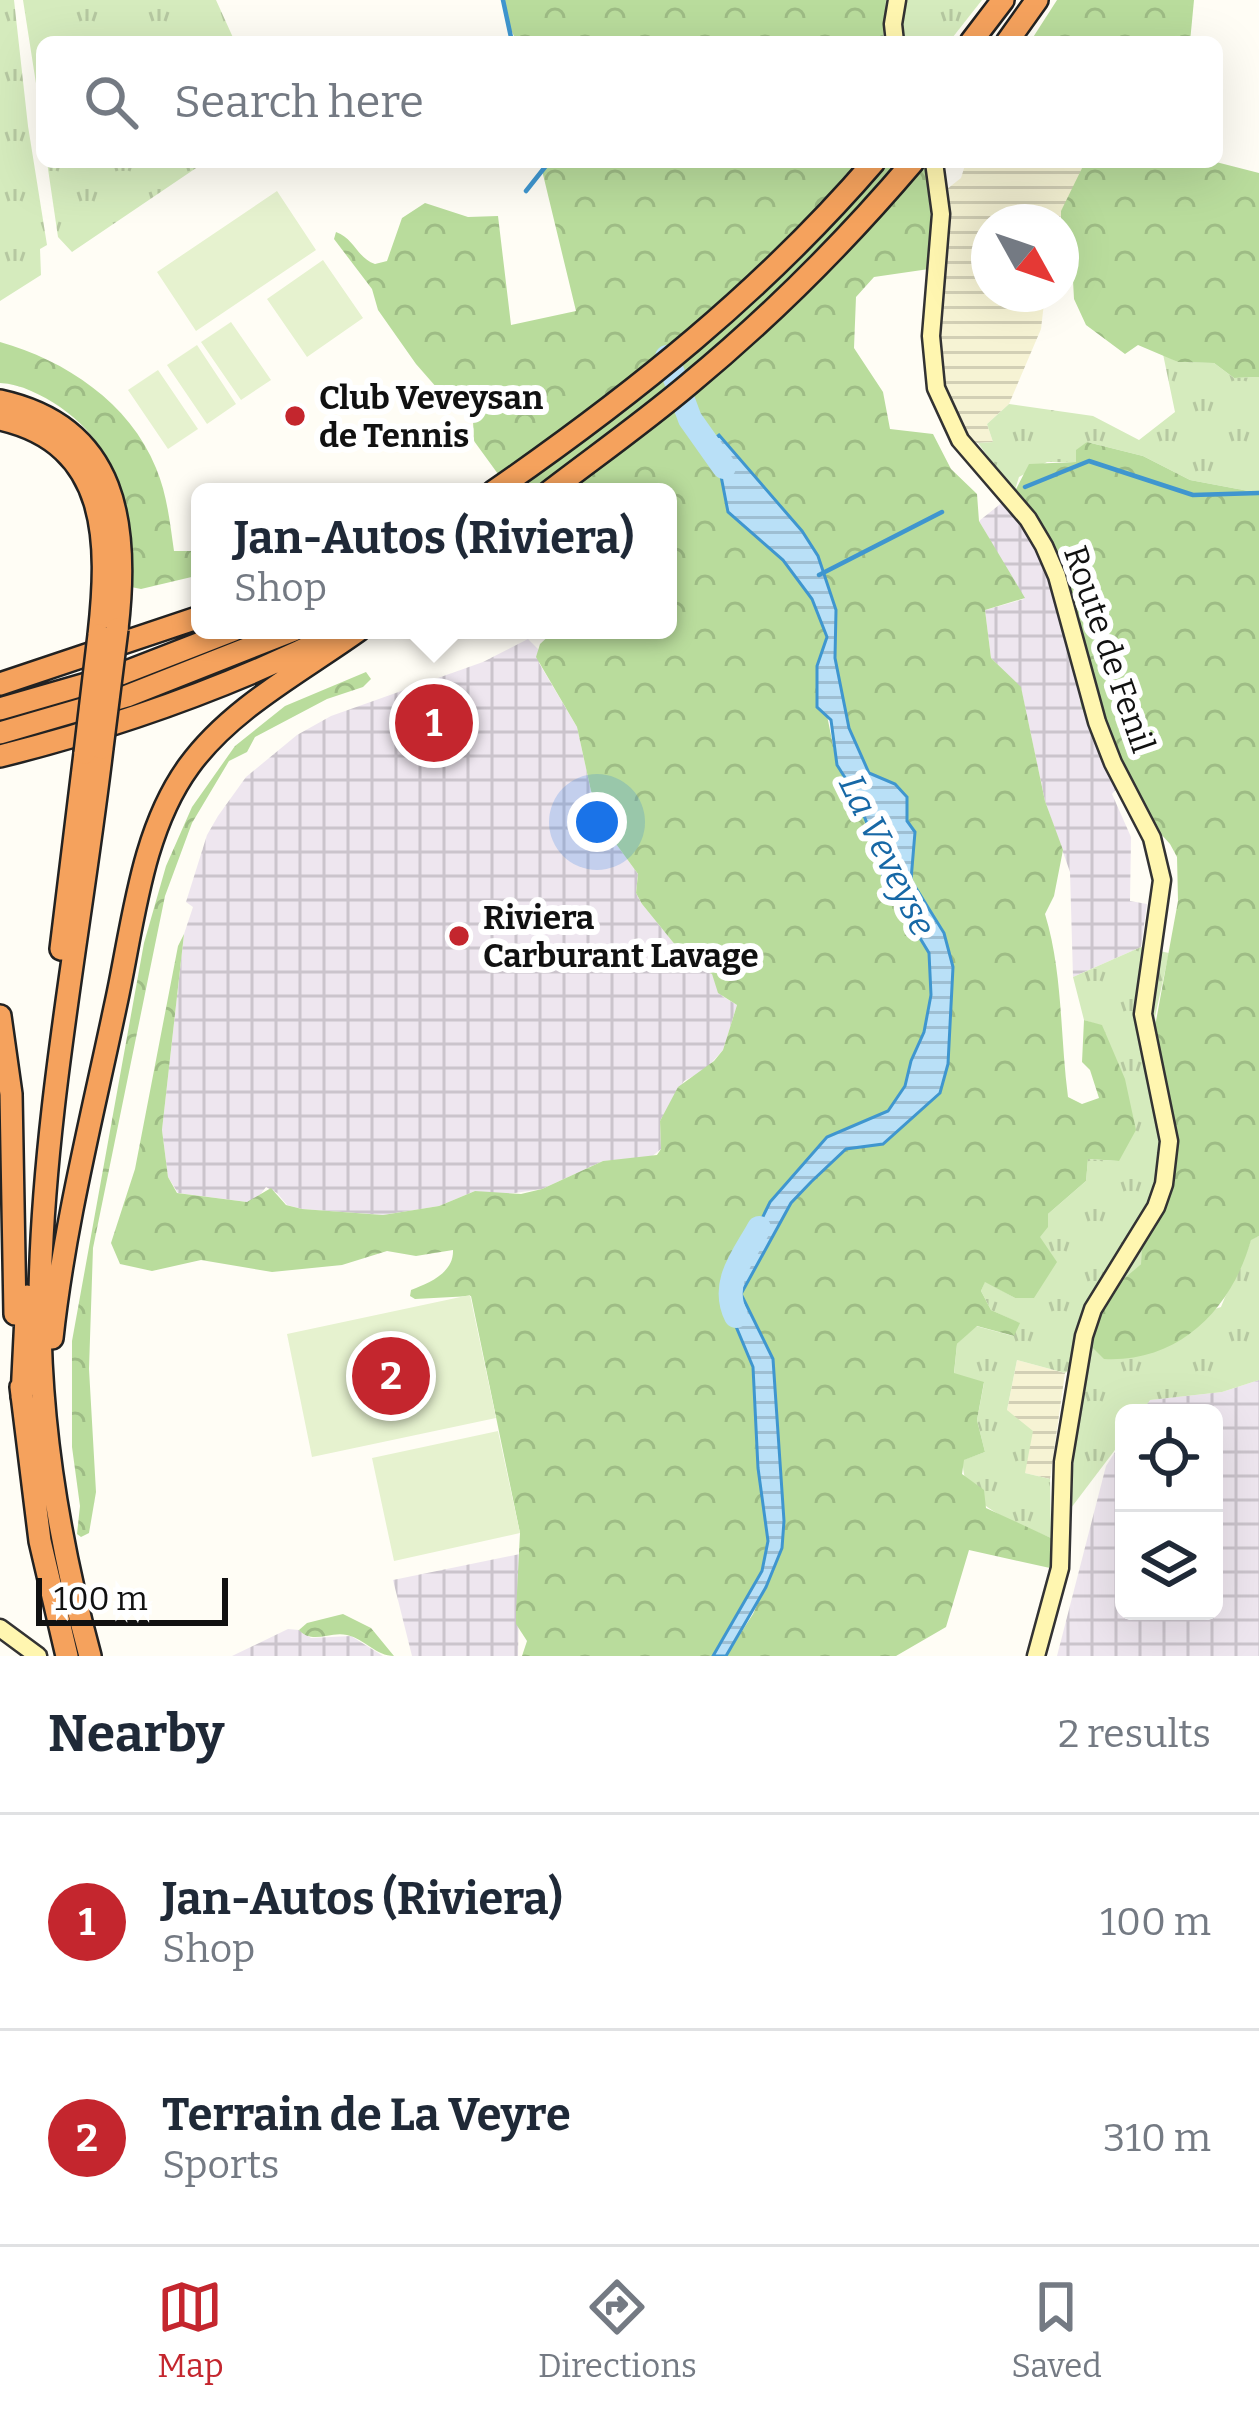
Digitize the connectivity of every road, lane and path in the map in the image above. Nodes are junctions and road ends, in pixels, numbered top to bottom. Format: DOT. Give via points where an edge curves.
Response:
graph roads {
  1 [pos="897,0"];
  2 [pos="1003,0"];
  3 [pos="1037,0"];
  4 [pos="894,36"];
  5 [pos="976,36"];
  6 [pos="1011,36"];
  7 [pos="868,168"];
  8 [pos="908,168"];
  9 [pos="935,168"];
  10 [pos="0,401"];
  11 [pos="0,419"];
  12 [pos="584,429"];
  13 [pos="493,483"];
  14 [pos="506,483"];
  15 [pos="560,483"];
  16 [pos="191,620"];
  17 [pos="108,632"];
  18 [pos="211,639"];
  19 [pos="272,639"];
  20 [pos="323,639"];
  21 [pos="346,639"];
  22 [pos="73,661"];
  23 [pos="0,670"];
  24 [pos="0,684"];
  25 [pos="0,709"];
  26 [pos="0,733"];
  27 [pos="93,750"];
  28 [pos="0,756"];
  29 [pos="0,1016"];
  30 [pos="22,1397"];
  31 [pos="46,1411"];
  32 [pos="0,1628"];
  33 [pos="38,1656"];
  34 [pos="67,1656"];
  35 [pos="90,1656"];
  36 [pos="1036,1656"];
  1 -- 4 [label="street"];
  2 -- 5 [label="highway"];
  3 -- 6 [label="highway"];
  7 -- 12 [label="highway" via="738,303"];
  8 -- 15 [label="highway" via="747,334"];
  9 -- 36 [label="street, Route de Fenil" via="936,388 960,440 1045,546 1095,718 1152,838 1162,880 1143,1014 1169,1141 1163,1184 1084,1336 1063,1462 1060,1568"];
  10 -- 17 [label="highway" via="54,422 84,447 112,494 122,578"];
  11 -- 17 [label="highway" via="44,436 88,483 105,545"];
  12 -- 13 [label="highway"];
  12 -- 14 [label="highway"];
  16 -- 22 [label="highway"];
  17 -- 27 [label="highway, bridge"];
  18 -- 25 [label="highway"];
  19 -- 26 [label="highway" via="147,689"];
  20 -- 28 [label="highway" via="195,695"];
  21 -- 31 [label="highway" via="229,723 190,765 164,810 68,1231"];
  22 -- 23 [label="highway"];
  22 -- 24 [label="highway"];
  27 -- 30 [label="highway" via="33,1188"];
  27 -- 31 [label="highway" via="44,1215"];
  29 -- 30 [label="highway" via="11,1094"];
  30 -- 34 [label="highway" via="40,1541"];
  31 -- 35 [label="highway" via="63,1541"];
  32 -- 33 [label="street"];
}
